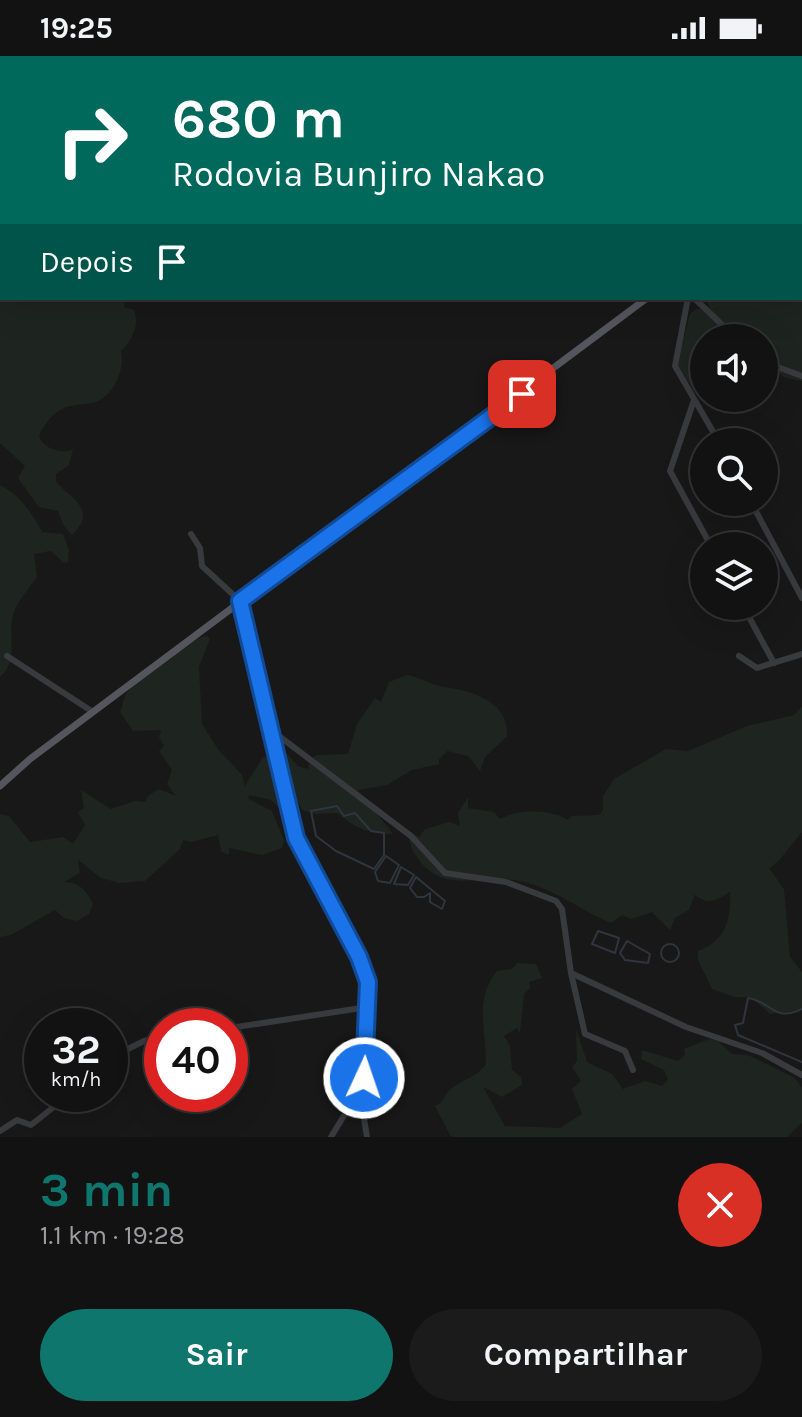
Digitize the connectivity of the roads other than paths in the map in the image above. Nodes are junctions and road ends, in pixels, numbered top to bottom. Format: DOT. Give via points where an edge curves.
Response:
graph roads {
  1 [pos="644,300"];
  2 [pos="690,300"];
  3 [pos="693,300"];
  4 [pos="720,324"];
  5 [pos="778,367"];
  6 [pos="802,376"];
  7 [pos="690,392"];
  8 [pos="690,412"];
  9 [pos="758,516"];
  10 [pos="703,532"];
  11 [pos="191,534"];
  12 [pos="802,598"];
  13 [pos="240,601"];
  14 [pos="751,620"];
  15 [pos="802,654"];
  16 [pos="7,656"];
  17 [pos="739,656"];
  18 [pos="774,663"];
  19 [pos="93,712"];
  20 [pos="271,730"];
  21 [pos="0,786"];
  22 [pos="571,973"];
  23 [pos="368,1007"];
  24 [pos="248,1025"];
  25 [pos="633,1070"];
  26 [pos="802,1075"];
  27 [pos="360,1094"];
  28 [pos="49,1112"];
  29 [pos="0,1131"];
  30 [pos="331,1137"];
  31 [pos="367,1137"];
  1 -- 13 [label="main road"];
  2 -- 7 [label="street" via="674,361"];
  3 -- 4 [label="street"];
  5 -- 6 [label="street"];
  8 -- 10 [label="street" via="670,471"];
  9 -- 12 [label="street"];
  11 -- 13 [label="street" via="202,566"];
  13 -- 19 [label="main road"];
  13 -- 20 [label="street"];
  14 -- 18 [label="street"];
  15 -- 18 [label="street"];
  16 -- 19 [label="street"];
  17 -- 18 [label="street" via="757,668"];
  19 -- 21 [label="main road"];
  20 -- 22 [label="street" via="411,836 445,873 506,882 556,901 562,909"];
  20 -- 23 [label="street" via="296,838 359,957 368,982"];
  22 -- 25 [label="street" via="585,1034 625,1051"];
  22 -- 26 [label="street"];
  23 -- 24 [label="street"];
  23 -- 27 [label="street"];
  27 -- 30 [label="street"];
  27 -- 31 [label="street"];
  28 -- 29 [label="street" via="29,1126 17,1120"];
}
